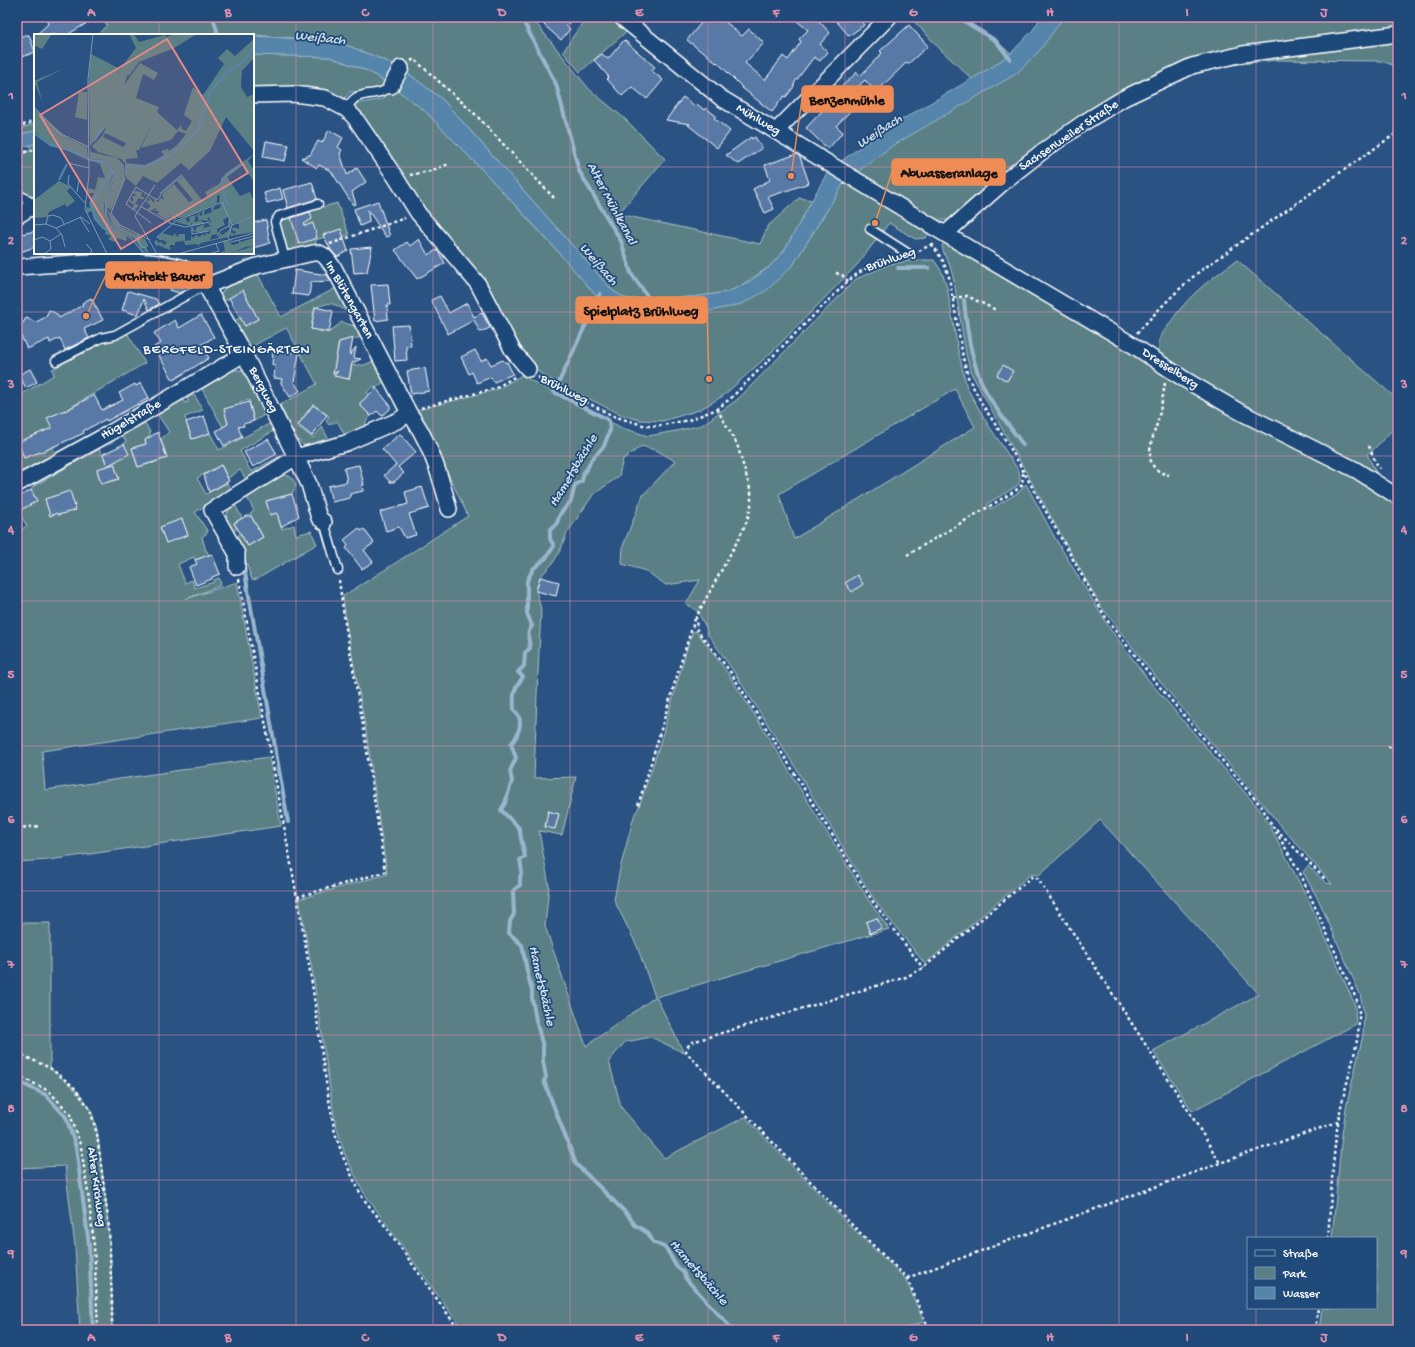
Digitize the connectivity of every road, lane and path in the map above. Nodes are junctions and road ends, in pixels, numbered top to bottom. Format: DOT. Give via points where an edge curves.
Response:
graph roads {
  1 [pos="621,17"];
  2 [pos="889,17"];
  3 [pos="1398,34"];
  4 [pos="401,68"];
  5 [pos="391,86"];
  6 [pos="254,95"];
  7 [pos="346,109"];
  8 [pos="34,121"];
  9 [pos="17,127"];
  10 [pos="776,131"];
  11 [pos="1398,132"];
  12 [pos="17,143"];
  13 [pos="34,150"];
  14 [pos="450,164"];
  15 [pos="396,178"];
  16 [pos="17,193"];
  17 [pos="556,200"];
  18 [pos="34,204"];
  19 [pos="318,204"];
  20 [pos="34,206"];
  21 [pos="418,213"];
  22 [pos="17,216"];
  23 [pos="870,229"];
  24 [pos="945,234"];
  25 [pos="932,244"];
  26 [pos="318,252"];
  27 [pos="909,254"];
  28 [pos="285,259"];
  29 [pos="17,267"];
  30 [pos="836,273"];
  31 [pos="848,281"];
  32 [pos="206,286"];
  33 [pos="953,298"];
  34 [pos="996,310"];
  35 [pos="1128,342"];
  36 [pos="244,354"];
  37 [pos="56,361"];
  38 [pos="1168,368"];
  39 [pos="528,369"];
  40 [pos="716,409"];
  41 [pos="409,413"];
  42 [pos="296,457"];
  43 [pos="1023,472"];
  44 [pos="1169,474"];
  45 [pos="18,479"];
  46 [pos="1398,497"];
  47 [pos="449,509"];
  48 [pos="324,522"];
  49 [pos="907,556"];
  50 [pos="237,560"];
  51 [pos="338,570"];
  52 [pos="696,617"];
  53 [pos="1388,746"];
  54 [pos="1398,751"];
  55 [pos="638,805"];
  56 [pos="1273,825"];
  57 [pos="40,826"];
  58 [pos="17,828"];
  59 [pos="1326,880"];
  60 [pos="297,897"];
  61 [pos="923,968"];
  62 [pos="17,1053"];
  63 [pos="17,1076"];
  64 [pos="1338,1122"];
  65 [pos="1220,1163"];
  66 [pos="1328,1237"];
  67 [pos="907,1278"];
  68 [pos="1318,1309"];
  69 [pos="98,1330"];
  70 [pos="112,1330"];
  71 [pos="459,1330"];
  72 [pos="929,1330"];
  73 [pos="1315,1330"];
  1 -- 10 [label="street, Mühlweg" via="721,98"];
  2 -- 10 [label="street"];
  3 -- 24 [label="street, Sachsenweiler Straße" via="1243,54 1192,66 1124,98 1043,150"];
  4 -- 5 [label="street"];
  4 -- 17 [label="path" via="414,59 475,114"];
  5 -- 7 [label="lane" via="384,92 356,97"];
  6 -- 7 [label="street, Brühlweg" via="294,94 325,98"];
  7 -- 15 [label="street, Brühlweg" via="355,118"];
  8 -- 9 [label="path"];
  10 -- 24 [label="street, Mühlweg"];
  11 -- 35 [label="path" via="1200,271 1161,306"];
  12 -- 13 [label="path" via="24,152"];
  14 -- 15 [label="path" via="430,172"];
  15 -- 21 [label="street, Brühlweg"];
  16 -- 18 [label="lane"];
  19 -- 28 [label="lane" via="279,216 275,222"];
  20 -- 22 [label="street"];
  21 -- 26 [label="path" via="328,245"];
  21 -- 39 [label="street, Brühlweg" via="478,284 513,351"];
  23 -- 27 [label="lane"];
  24 -- 25 [label="path, Brühlweg"];
  24 -- 35 [label="street, Dresselberg"];
  25 -- 27 [label="path, Brühlweg"];
  25 -- 33 [label="path" via="943,261"];
  26 -- 28 [label="street, Im Blütengarten"];
  26 -- 41 [label="street, Im Blütengarten" via="334,268"];
  27 -- 31 [label="path, Brühlweg" via="862,269"];
  28 -- 32 [label="street, Im Blütengarten" via="257,266"];
  29 -- 32 [label="street, Bergweg" via="146,262 181,267 196,275"];
  30 -- 31 [label="path"];
  31 -- 40 [label="path, Brühlweg" via="731,398"];
  32 -- 36 [label="street, Bergweg"];
  32 -- 37 [label="lane" via="116,335 101,338"];
  33 -- 34 [label="path" via="967,296"];
  33 -- 43 [label="path" via="968,377"];
  35 -- 38 [label="street, Dresselberg"];
  36 -- 42 [label="street, Bergweg"];
  36 -- 45 [label="street, Hügelstraße" via="110,433"];
  38 -- 44 [label="path" via="1149,455 1159,472"];
  38 -- 46 [label="street, Dresselberg" via="1240,412 1356,470"];
  39 -- 40 [label="path, Brühlweg" via="540,379 613,416 646,426 689,420"];
  39 -- 41 [label="path" via="496,388"];
  40 -- 52 [label="path" via="737,444 751,492 751,506 739,538"];
  41 -- 42 [label="street" via="399,420 346,443"];
  41 -- 47 [label="street, Im Blütengarten" via="431,455"];
  42 -- 48 [label="street, Bergweg" via="309,484 319,518"];
  42 -- 50 [label="street" via="212,510"];
  43 -- 49 [label="path" via="1022,485 1015,491"];
  43 -- 56 [label="path" via="1107,620 1159,686 1261,806"];
  48 -- 51 [label="lane, Bergweg"];
  50 -- 60 [label="path"];
  51 -- 60 [label="path" via="385,872"];
  52 -- 55 [label="path"];
  52 -- 61 [label="path" via="698,630 733,677 873,902"];
  53 -- 54 [label="path"];
  56 -- 59 [label="path"];
  56 -- 64 [label="path" via="1305,884 1358,1003 1359,1022"];
  57 -- 58 [label="path"];
  60 -- 71 [label="path" via="332,1122 343,1157 362,1197"];
  61 -- 65 [label="path" via="1028,879 1033,876 1038,879"];
  61 -- 67 [label="path" via="906,977 692,1042 687,1046 686,1052 854,1228"];
  62 -- 70 [label="path" via="50,1068 73,1086 90,1109 97,1134 109,1227"];
  63 -- 69 [label="path, Alter Kirchweg" via="49,1091 70,1114 80,1146 88,1193 94,1245"];
  64 -- 65 [label="path"];
  64 -- 66 [label="path"];
  65 -- 67 [label="path"];
  67 -- 72 [label="path"];
  68 -- 73 [label="path"];
}
